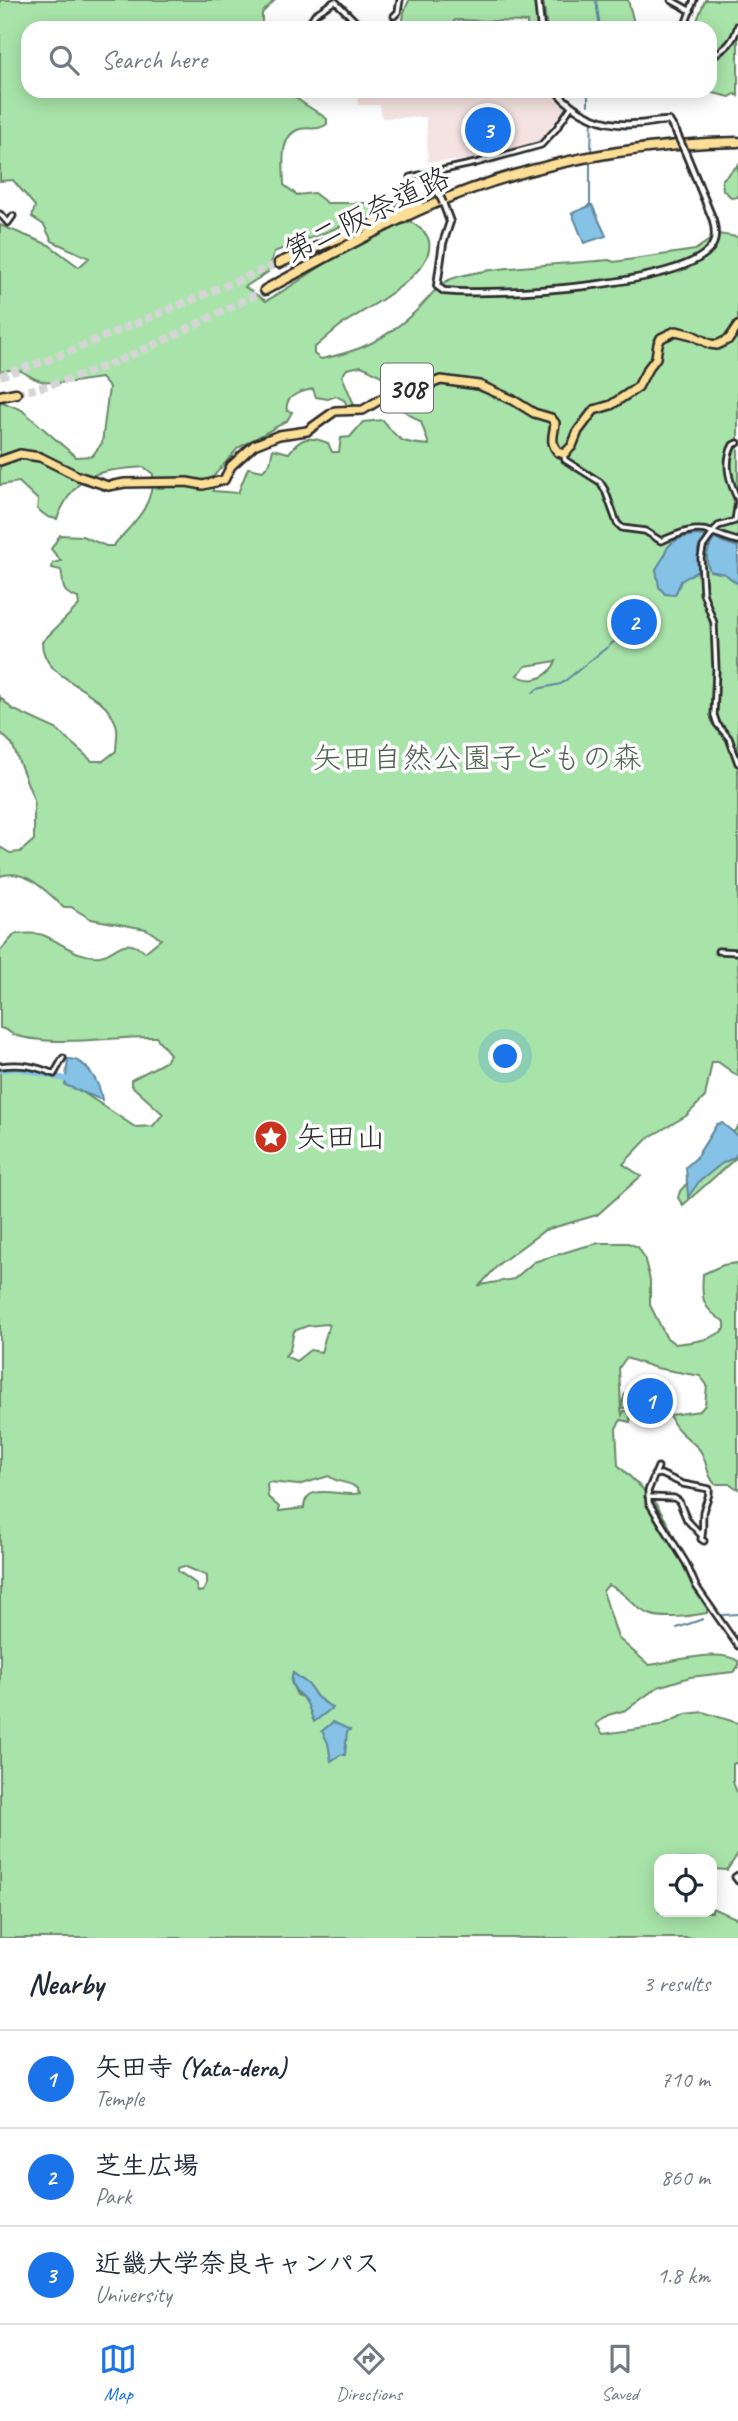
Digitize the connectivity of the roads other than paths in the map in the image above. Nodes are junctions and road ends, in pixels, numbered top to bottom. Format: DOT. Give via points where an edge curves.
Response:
graph roads {
  1 [pos="400,0"];
  2 [pos="538,0"];
  3 [pos="671,0"];
  4 [pos="694,0"];
  5 [pos="691,10"];
  6 [pos="394,16"];
  7 [pos="310,21"];
  8 [pos="355,21"];
  9 [pos="540,21"];
  10 [pos="687,21"];
  11 [pos="738,25"];
  12 [pos="717,53"];
  13 [pos="562,98"];
  14 [pos="570,107"];
  15 [pos="738,140"];
  16 [pos="431,174"];
  17 [pos="411,177"];
  18 [pos="0,214"];
  19 [pos="13,216"];
  20 [pos="279,264"];
  21 [pos="265,290"];
  22 [pos="738,326"];
  23 [pos="16,393"];
  24 [pos="0,396"];
  25 [pos="738,443"];
  26 [pos="564,454"];
  27 [pos="0,461"];
  28 [pos="738,501"];
  29 [pos="713,533"];
  30 [pos="738,541"];
  31 [pos="738,763"];
  32 [pos="718,951"];
  33 [pos="738,952"];
  34 [pos="63,1058"];
  35 [pos="0,1066"];
  36 [pos="658,1467"];
  37 [pos="654,1475"];
  38 [pos="648,1497"];
  39 [pos="738,1646"];
  40 [pos="738,1875"];
  41 [pos="738,1881"];
  1 -- 6 [label="street"];
  2 -- 9 [label="street"];
  3 -- 5 [label="street"];
  4 -- 5 [label="street"];
  5 -- 10 [label="street"];
  7 -- 8 [label="street" via="335,1"];
  11 -- 12 [label="street" via="728,47"];
  13 -- 14 [label="street"];
  14 -- 16 [label="street" via="541,145"];
  14 -- 16 [label="street, bridge" via="613,123 669,121 713,220 714,240 703,256 644,278 551,289 444,292 437,286 450,222"];
  15 -- 20 [label="highway, 第二阪奈道路" via="641,144 545,161 455,190"];
  15 -- 21 [label="highway, 第二阪奈道路" via="618,152 487,184 403,217"];
  16 -- 17 [label="street"];
  18 -- 19 [label="street" via="8,223"];
  22 -- 26 [label="highway" via="729,339 717,345 676,331 666,334 638,387 594,411"];
  23 -- 24 [label="highway"];
  25 -- 28 [label="street" via="729,452 728,470"];
  26 -- 27 [label="highway, 308" via="553,445 555,422 551,418 479,385 445,380 394,391 363,410 332,412 307,431 279,435 254,446 219,483 108,486 40,457 20,454"];
  26 -- 29 [label="street" via="565,460 600,482 622,528 645,531 661,541 683,532"];
  28 -- 29 [label="street" via="735,521 718,526"];
  29 -- 30 [label="street"];
  29 -- 31 [label="street" via="701,558 703,593 715,632 714,715"];
  32 -- 33 [label="street"];
  34 -- 35 [label="street" via="54,1074 34,1065"];
  36 -- 37 [label="street"];
  37 -- 38 [label="street"];
  37 -- 38 [label="street" via="709,1489 703,1538 687,1520 679,1500"];
  38 -- 39 [label="street" via="696,1586"];
  40 -- 41 [label="street"];
}
